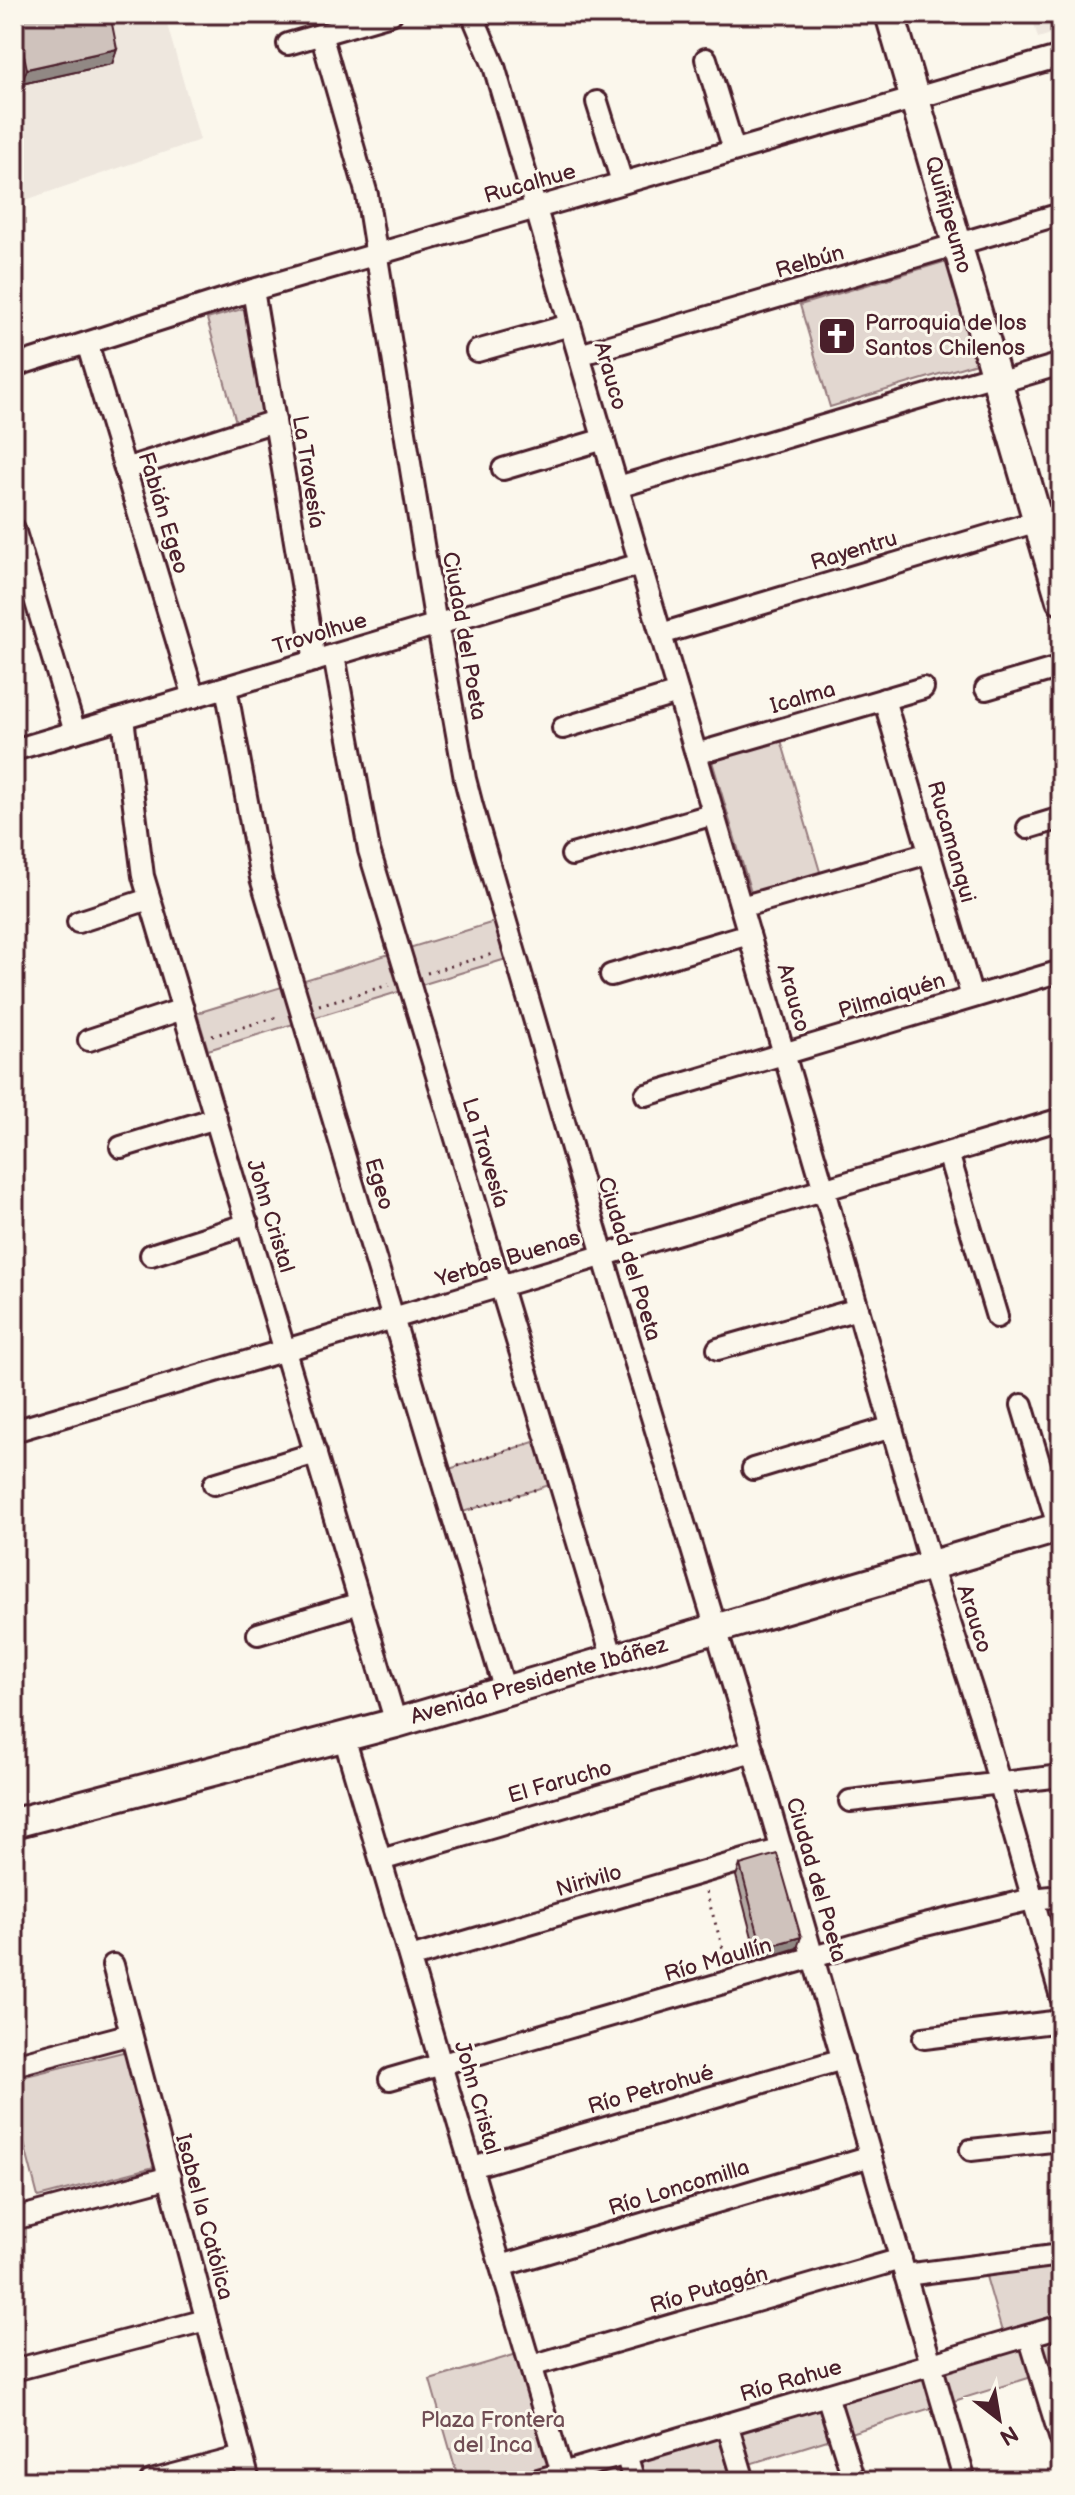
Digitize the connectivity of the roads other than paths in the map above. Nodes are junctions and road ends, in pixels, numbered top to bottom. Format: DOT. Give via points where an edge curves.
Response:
graph roads {
  1 [pos="391,14"];
  2 [pos="472,14"];
  3 [pos="890,14"];
  4 [pos="321,34"];
  5 [pos="288,44"];
  6 [pos="1061,56"];
  7 [pos="706,59"];
  8 [pos="914,97"];
  9 [pos="597,102"];
  10 [pos="734,150"];
  11 [pos="622,182"];
  12 [pos="536,208"];
  13 [pos="1054,216"];
  14 [pos="957,245"];
  15 [pos="378,254"];
  16 [pos="253,290"];
  17 [pos="570,325"];
  18 [pos="87,343"];
  19 [pos="477,351"];
  20 [pos="579,355"];
  21 [pos="1061,364"];
  22 [pos="14,366"];
  23 [pos="996,379"];
  24 [pos="275,421"];
  25 [pos="604,439"];
  26 [pos="125,469"];
  27 [pos="503,469"];
  28 [pos="618,487"];
  29 [pos="1049,518"];
  30 [pos="14,529"];
  31 [pos="640,564"];
  32 [pos="1061,600"];
  33 [pos="436,625"];
  34 [pos="661,634"];
  35 [pos="324,658"];
  36 [pos="1061,667"];
  37 [pos="226,687"];
  38 [pos="923,688"];
  39 [pos="986,689"];
  40 [pos="678,693"];
  41 [pos="194,697"];
  42 [pos="884,699"];
  43 [pos="123,718"];
  44 [pos="563,728"];
  45 [pos="75,732"];
  46 [pos="14,750"];
  47 [pos="696,754"];
  48 [pos="714,814"];
  49 [pos="1061,818"];
  50 [pos="1028,828"];
  51 [pos="929,853"];
  52 [pos="572,855"];
  53 [pos="149,899"];
  54 [pos="741,907"];
  55 [pos="78,922"];
  56 [pos="749,934"];
  57 [pos="1061,971"];
  58 [pos="611,975"];
  59 [pos="972,997"];
  60 [pos="183,1009"];
  61 [pos="89,1040"];
  62 [pos="784,1053"];
  63 [pos="646,1095"];
  64 [pos="216,1118"];
  65 [pos="1061,1119"];
  66 [pos="121,1147"];
  67 [pos="948,1153"];
  68 [pos="824,1190"];
  69 [pos="248,1224"];
  70 [pos="151,1255"];
  71 [pos="603,1255"];
  72 [pos="500,1286"];
  73 [pos="858,1309"];
  74 [pos="997,1317"];
  75 [pos="395,1318"];
  76 [pos="718,1349"];
  77 [pos="286,1350"];
  78 [pos="1022,1405"];
  79 [pos="892,1427"];
  80 [pos="14,1431"];
  81 [pos="316,1453"];
  82 [pos="753,1469"];
  83 [pos="214,1484"];
  84 [pos="1060,1530"];
  85 [pos="931,1565"];
  86 [pos="360,1603"];
  87 [pos="715,1629"];
  88 [pos="258,1634"];
  89 [pos="613,1659"];
  90 [pos="505,1691"];
  91 [pos="396,1723"];
  92 [pos="344,1737"];
  93 [pos="753,1751"];
  94 [pos="1061,1776"];
  95 [pos="998,1784"];
  96 [pos="850,1801"];
  97 [pos="14,1823"];
  98 [pos="782,1849"];
  99 [pos="381,1860"];
  100 [pos="1061,1896"];
  101 [pos="1032,1899"];
  102 [pos="813,1957"];
  103 [pos="410,1958"];
  104 [pos="113,1965"];
  105 [pos="1061,1997"];
  106 [pos="1061,2021"];
  107 [pos="131,2034"];
  108 [pos="924,2038"];
  109 [pos="843,2059"];
  110 [pos="14,2065"];
  111 [pos="442,2065"];
  112 [pos="390,2079"];
  113 [pos="1061,2140"];
  114 [pos="971,2150"];
  115 [pos="871,2156"];
  116 [pos="472,2167"];
  117 [pos="170,2177"];
  118 [pos="14,2219"];
  119 [pos="1061,2255"];
  120 [pos="501,2266"];
  121 [pos="903,2267"];
  122 [pos="206,2320"];
  123 [pos="1061,2326"];
  124 [pos="1029,2336"];
  125 [pos="931,2364"];
  126 [pos="531,2366"];
  127 [pos="14,2370"];
  128 [pos="827,2395"];
  129 [pos="727,2424"];
  130 [pos="1061,2440"];
  131 [pos="626,2454"];
  132 [pos="242,2457"];
  133 [pos="562,2473"];
  134 [pos="151,2481"];
  135 [pos="249,2481"];
  136 [pos="535,2481"];
  137 [pos="634,2481"];
  138 [pos="744,2481"];
  139 [pos="854,2481"];
  140 [pos="965,2481"];
  1 -- 4 [label="street"];
  2 -- 12 [label="street, Arauco" via="494,66"];
  3 -- 8 [label="street, Quiñipeumo"];
  4 -- 5 [label="street"];
  4 -- 15 [label="street, Ciudad del Poeta" via="363,178"];
  6 -- 8 [label="street, Rucalhue"];
  7 -- 10 [label="street"];
  8 -- 10 [label="street, Rucalhue"];
  8 -- 14 [label="street, Quiñipeumo"];
  9 -- 11 [label="street"];
  10 -- 11 [label="street, Rucalhue"];
  11 -- 12 [label="street, Rucalhue"];
  12 -- 15 [label="street, Rucalhue"];
  12 -- 17 [label="street, Arauco"];
  13 -- 14 [label="street, Relbún"];
  14 -- 20 [label="street, Relbún"];
  14 -- 23 [label="street, Quiñipeumo"];
  15 -- 16 [label="street, Rucalhue"];
  15 -- 33 [label="street, Ciudad del Poeta"];
  16 -- 18 [label="street, Rucalhue"];
  16 -- 24 [label="street, La Travesía"];
  17 -- 19 [label="street"];
  17 -- 20 [label="street, Arauco"];
  18 -- 22 [label="street, Rucalhue"];
  18 -- 26 [label="street, Fabián Egeo"];
  20 -- 25 [label="street, Arauco"];
  21 -- 23 [label="street"];
  23 -- 28 [label="street"];
  23 -- 29 [label="street, Quiñipeumo"];
  24 -- 26 [label="street"];
  24 -- 35 [label="street, La Travesía"];
  25 -- 27 [label="street"];
  25 -- 28 [label="street, Arauco"];
  26 -- 41 [label="street, Fabián Egeo"];
  28 -- 31 [label="street, Arauco"];
  29 -- 32 [label="street, Quiñipeumo"];
  29 -- 34 [label="street, Rayentru"];
  30 -- 45 [label="street"];
  31 -- 33 [label="street, Trovolhue"];
  31 -- 34 [label="street, Arauco"];
  33 -- 35 [label="street, Trovolhue"];
  33 -- 71 [label="street, Ciudad del Poeta" via="465,779"];
  34 -- 40 [label="street, Arauco"];
  35 -- 37 [label="street, Trovolhue"];
  35 -- 72 [label="street, La Travesía" via="363,823"];
  36 -- 39 [label="street"];
  37 -- 41 [label="street, Trovolhue"];
  37 -- 75 [label="street, Egeo" via="254,851"];
  38 -- 42 [label="street, Icalma"];
  40 -- 44 [label="street"];
  40 -- 47 [label="street, Arauco"];
  41 -- 43 [label="street, Trovolhue"];
  42 -- 47 [label="street, Icalma"];
  42 -- 51 [label="street, Rucamanqui"];
  43 -- 45 [label="street, Trovolhue"];
  43 -- 53 [label="street, John Cristal"];
  45 -- 46 [label="street, Trovolhue"];
  47 -- 48 [label="street, Arauco"];
  48 -- 52 [label="street"];
  48 -- 54 [label="street, Arauco"];
  49 -- 50 [label="street"];
  51 -- 54 [label="street"];
  51 -- 59 [label="street, Rucamanqui"];
  53 -- 55 [label="street"];
  53 -- 60 [label="street, John Cristal"];
  54 -- 56 [label="street, Arauco"];
  56 -- 58 [label="street"];
  56 -- 62 [label="street, Arauco"];
  57 -- 59 [label="street, Pilmaiquén"];
  59 -- 62 [label="street, Pilmaiquén"];
  60 -- 61 [label="street"];
  60 -- 64 [label="street, John Cristal"];
  62 -- 63 [label="street, Pilmaiquén"];
  62 -- 68 [label="street, Arauco"];
  64 -- 66 [label="street"];
  64 -- 69 [label="street, John Cristal"];
  65 -- 67 [label="street, Yerbas Buenas"];
  67 -- 68 [label="street, Yerbas Buenas"];
  67 -- 74 [label="street"];
  68 -- 71 [label="street, Yerbas Buenas"];
  68 -- 73 [label="street, Arauco"];
  69 -- 70 [label="street"];
  69 -- 77 [label="street, John Cristal"];
  71 -- 72 [label="street, Yerbas Buenas"];
  71 -- 87 [label="street, Ciudad del Poeta"];
  72 -- 75 [label="street, Yerbas Buenas"];
  72 -- 89 [label="street, La Travesía"];
  73 -- 76 [label="street"];
  73 -- 79 [label="street, Arauco"];
  75 -- 77 [label="street, Yerbas Buenas"];
  75 -- 90 [label="street, Egeo"];
  77 -- 80 [label="street, Yerbas Buenas"];
  77 -- 81 [label="street, John Cristal"];
  78 -- 84 [label="street"];
  79 -- 82 [label="street"];
  79 -- 85 [label="street, Arauco"];
  81 -- 83 [label="street"];
  81 -- 86 [label="street, John Cristal"];
  84 -- 85 [label="street, Avenida Presidente Ibáñez"];
  85 -- 87 [label="street, Avenida Presidente Ibáñez"];
  85 -- 95 [label="street, Arauco"];
  86 -- 88 [label="street"];
  86 -- 91 [label="street, John Cristal"];
  87 -- 89 [label="street, Avenida Presidente Ibáñez"];
  87 -- 93 [label="street, Ciudad del Poeta"];
  89 -- 90 [label="street, Avenida Presidente Ibáñez"];
  90 -- 91 [label="street, Avenida Presidente Ibáñez"];
  91 -- 92 [label="street, Avenida Presidente Ibáñez"];
  92 -- 97 [label="street, Avenida Presidente Ibáñez"];
  92 -- 99 [label="street, John Cristal"];
  93 -- 98 [label="street, Ciudad del Poeta"];
  93 -- 99 [label="street, El Farucho"];
  94 -- 95 [label="street"];
  95 -- 96 [label="street"];
  95 -- 101 [label="street, Arauco"];
  98 -- 102 [label="street, Ciudad del Poeta"];
  98 -- 103 [label="street, Nirivilo"];
  99 -- 103 [label="street, John Cristal"];
  100 -- 101 [label="street, Río Maullín"];
  101 -- 102 [label="street, Río Maullín"];
  101 -- 105 [label="street, Arauco"];
  102 -- 109 [label="street, Ciudad del Poeta"];
  102 -- 111 [label="street, Río Maullín"];
  103 -- 111 [label="street, John Cristal"];
  104 -- 107 [label="street, Isabel la Católica"];
  106 -- 108 [label="street"];
  107 -- 110 [label="street"];
  107 -- 117 [label="street, Isabel la Católica"];
  109 -- 115 [label="street, Ciudad del Poeta"];
  109 -- 116 [label="street, Río Petrohué"];
  111 -- 112 [label="street, Río Maullín"];
  111 -- 116 [label="street, John Cristal"];
  113 -- 114 [label="street"];
  115 -- 120 [label="street, Río Loncomilla"];
  115 -- 121 [label="street, Ciudad del Poeta"];
  116 -- 120 [label="street, John Cristal"];
  117 -- 118 [label="street"];
  117 -- 122 [label="street, Isabel la Católica"];
  119 -- 121 [label="street, Río Putagán"];
  120 -- 126 [label="street, John Cristal"];
  121 -- 125 [label="street, Ciudad del Poeta"];
  121 -- 126 [label="street, Río Putagán"];
  122 -- 127 [label="street"];
  122 -- 132 [label="street, Isabel la Católica"];
  123 -- 124 [label="street, Río Rahue"];
  124 -- 125 [label="street, Río Rahue"];
  124 -- 130 [label="street"];
  125 -- 128 [label="street, Río Rahue"];
  125 -- 140 [label="street, Ciudad del Poeta"];
  126 -- 133 [label="street, John Cristal"];
  128 -- 129 [label="street, Río Rahue"];
  128 -- 139 [label="street"];
  129 -- 131 [label="street, Río Rahue"];
  129 -- 138 [label="street"];
  131 -- 133 [label="street, Río Rahue"];
  131 -- 137 [label="street"];
  132 -- 134 [label="street"];
  132 -- 135 [label="street, Isabel la Católica"];
  133 -- 136 [label="street, Río Rahue"];
}
